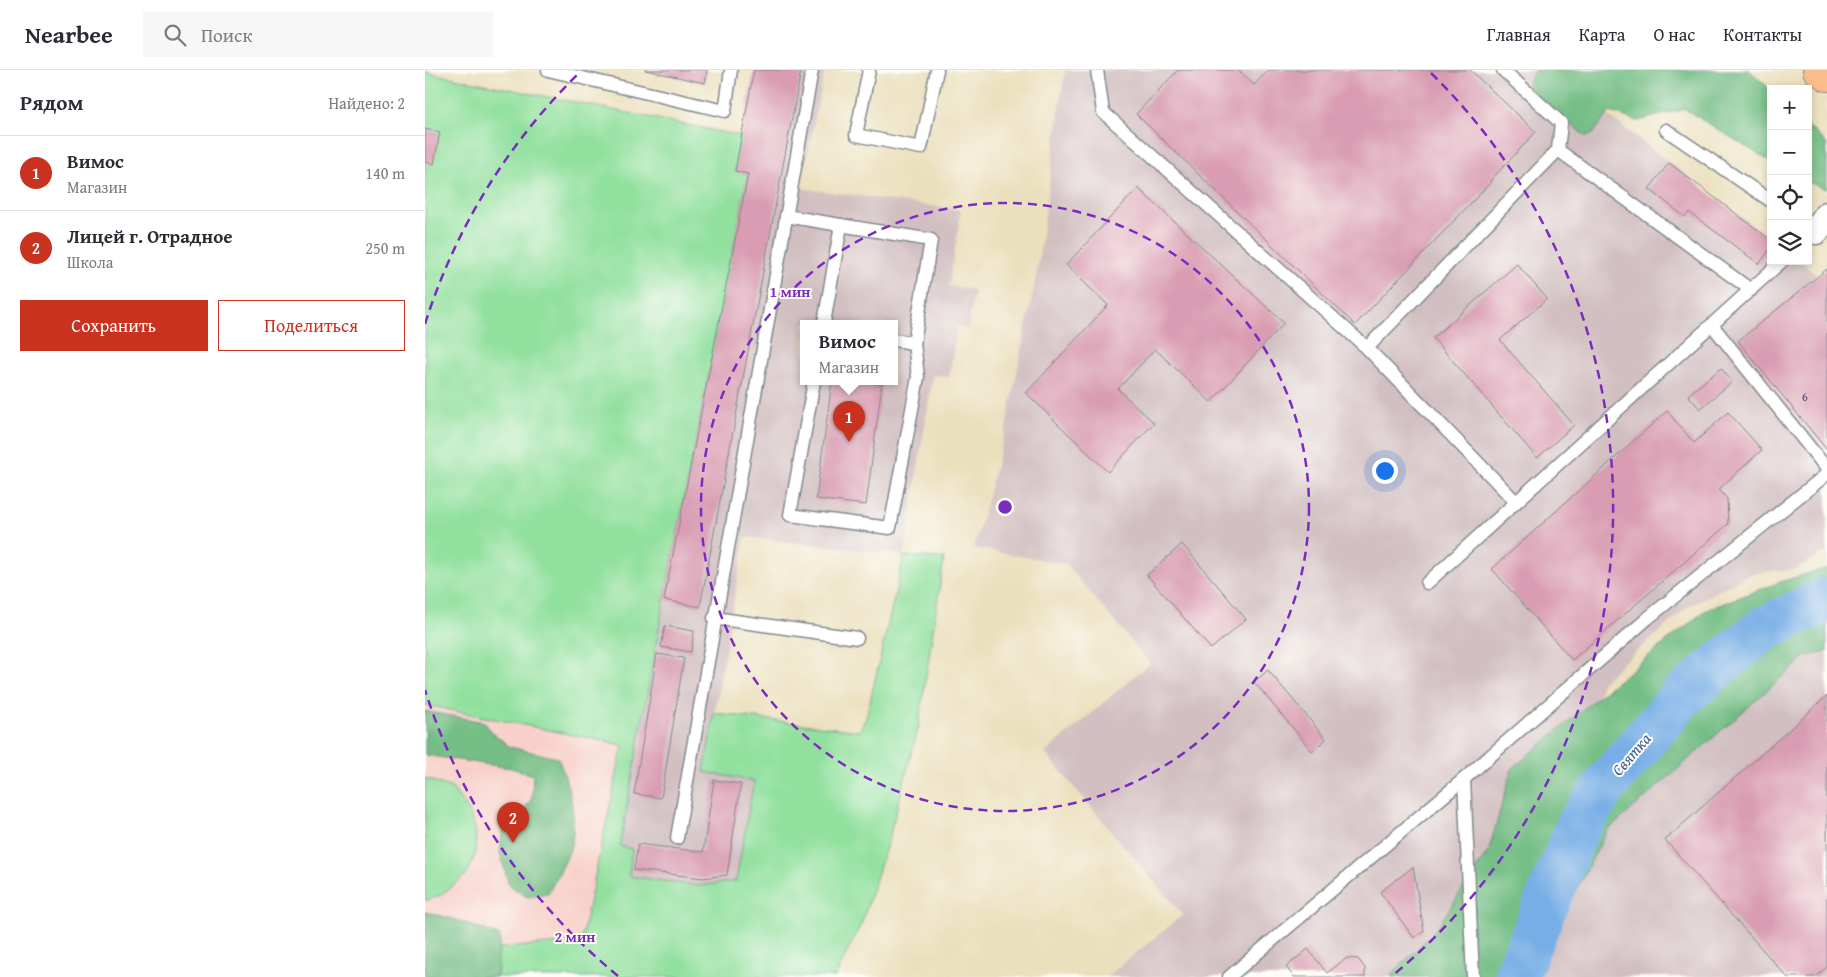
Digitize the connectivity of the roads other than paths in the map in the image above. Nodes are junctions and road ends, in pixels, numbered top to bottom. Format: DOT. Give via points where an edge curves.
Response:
graph roads {
  1 [pos="547,70"];
  2 [pos="731,70"];
  3 [pos="812,70"];
  4 [pos="869,70"];
  5 [pos="937,70"];
  6 [pos="1097,70"];
  7 [pos="1503,70"];
  8 [pos="1817,70"];
  9 [pos="1827,77"];
  10 [pos="1666,130"];
  11 [pos="1558,150"];
  12 [pos="1767,198"];
  13 [pos="786,216"];
  14 [pos="841,225"];
  15 [pos="1779,265"];
  16 [pos="1751,290"];
  17 [pos="824,320"];
  18 [pos="1712,325"];
  19 [pos="898,341"];
  20 [pos="914,343"];
  21 [pos="1367,348"];
  22 [pos="812,385"];
  23 [pos="1827,469"];
  24 [pos="1827,474"];
  25 [pos="1516,502"];
  26 [pos="1427,583"];
  27 [pos="714,618"];
  28 [pos="857,638"];
  29 [pos="1464,779"];
  30 [pos="677,838"];
  31 [pos="1229,977"];
  32 [pos="1473,977"];
  1 -- 2 [label="lane" via="725,111"];
  3 -- 13 [label="lane"];
  4 -- 5 [label="lane" via="856,135 921,148"];
  6 -- 21 [label="lane" via="1103,112"];
  7 -- 11 [label="lane" via="1561,122"];
  8 -- 9 [label="main road"];
  10 -- 12 [label="lane"];
  11 -- 16 [label="lane"];
  11 -- 21 [label="lane"];
  13 -- 14 [label="lane"];
  13 -- 27 [label="lane"];
  14 -- 17 [label="lane"];
  14 -- 20 [label="lane" via="931,240"];
  15 -- 16 [label="lane"];
  16 -- 18 [label="lane"];
  18 -- 23 [label="lane"];
  18 -- 25 [label="lane"];
  19 -- 20 [label="lane"];
  20 -- 22 [label="lane" via="918,377 890,528 790,515"];
  21 -- 25 [label="lane"];
  24 -- 29 [label="lane" via="1647,618"];
  25 -- 26 [label="lane"];
  27 -- 28 [label="lane"];
  27 -- 30 [label="lane"];
  29 -- 31 [label="lane"];
  29 -- 32 [label="lane"];
}
